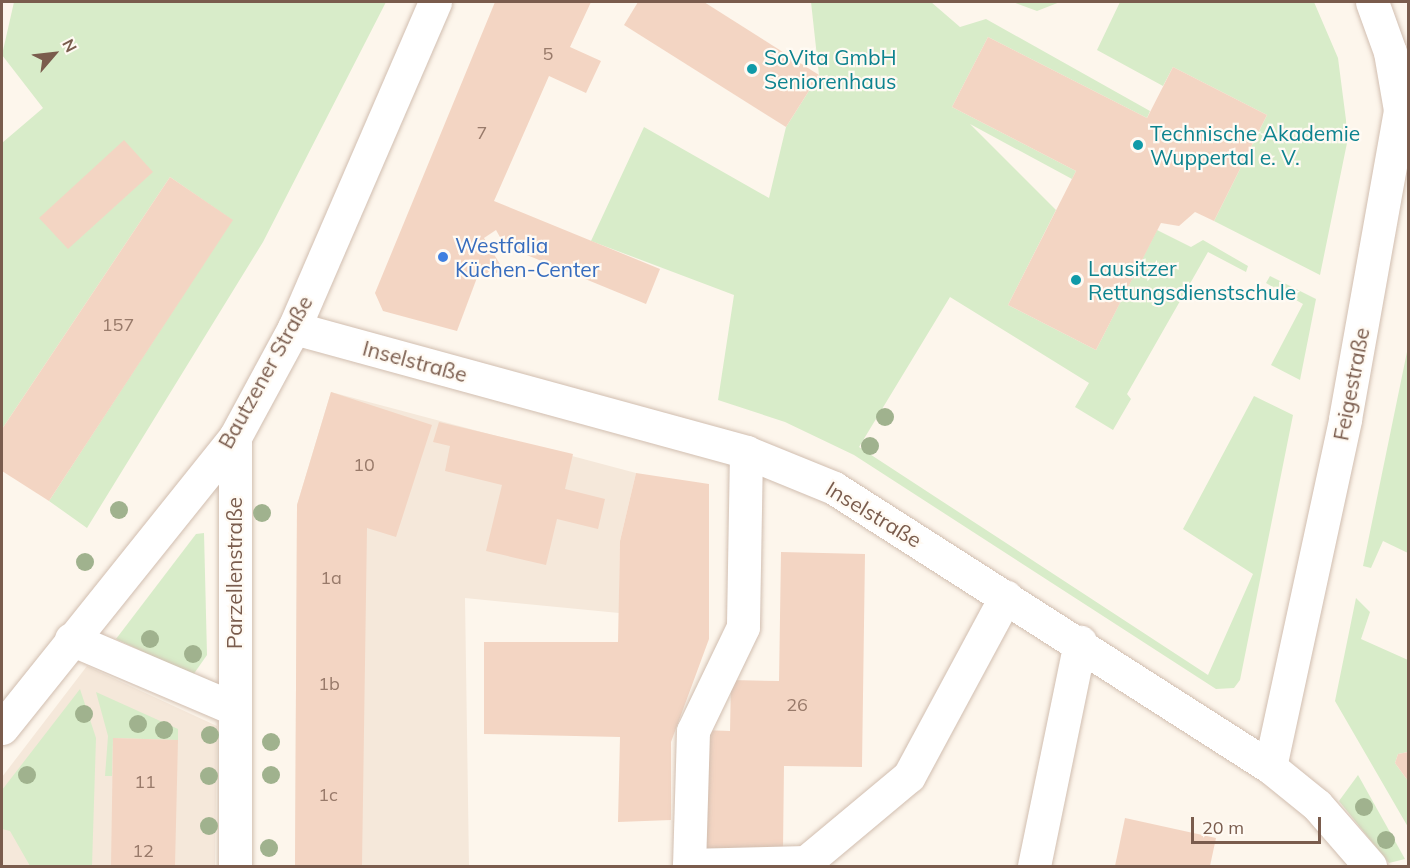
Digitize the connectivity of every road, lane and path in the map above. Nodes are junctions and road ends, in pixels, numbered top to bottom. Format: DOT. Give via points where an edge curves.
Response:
graph roads {
  1 [pos="435,2"];
  2 [pos="1372,2"];
  3 [pos="294,328"];
  4 [pos="235,437"];
  5 [pos="746,452"];
  6 [pos="1006,596"];
  7 [pos="71,639"];
  8 [pos="1080,642"];
  9 [pos="233,708"];
  10 [pos="2,728"];
  11 [pos="1270,767"];
  12 [pos="236,867"];
  13 [pos="1034,867"];
  14 [pos="1370,867"];
  1 -- 3 [label="street, Bautzener Straße"];
  2 -- 11 [label="street, Feigestraße" via="1390,51 1400,110 1345,419"];
  3 -- 4 [label="street, Bautzener Straße"];
  3 -- 5 [label="street, Inselstraße"];
  4 -- 7 [label="street, Bautzener Straße"];
  4 -- 9 [label="street, Parzellenstraße"];
  5 -- 6 [label="street, Inselstraße" via="834,488"];
  5 -- 6 [label="street" via="743,627 693,731 689,865 806,862 909,776"];
  6 -- 8 [label="street, Inselstraße"];
  7 -- 9 [label="street"];
  7 -- 10 [label="street, Bautzener Straße"];
  8 -- 11 [label="street, Inselstraße"];
  8 -- 13 [label="street"];
  9 -- 12 [label="street, Parzellenstraße"];
  11 -- 14 [label="street, Inselstraße" via="1317,805"];
}
